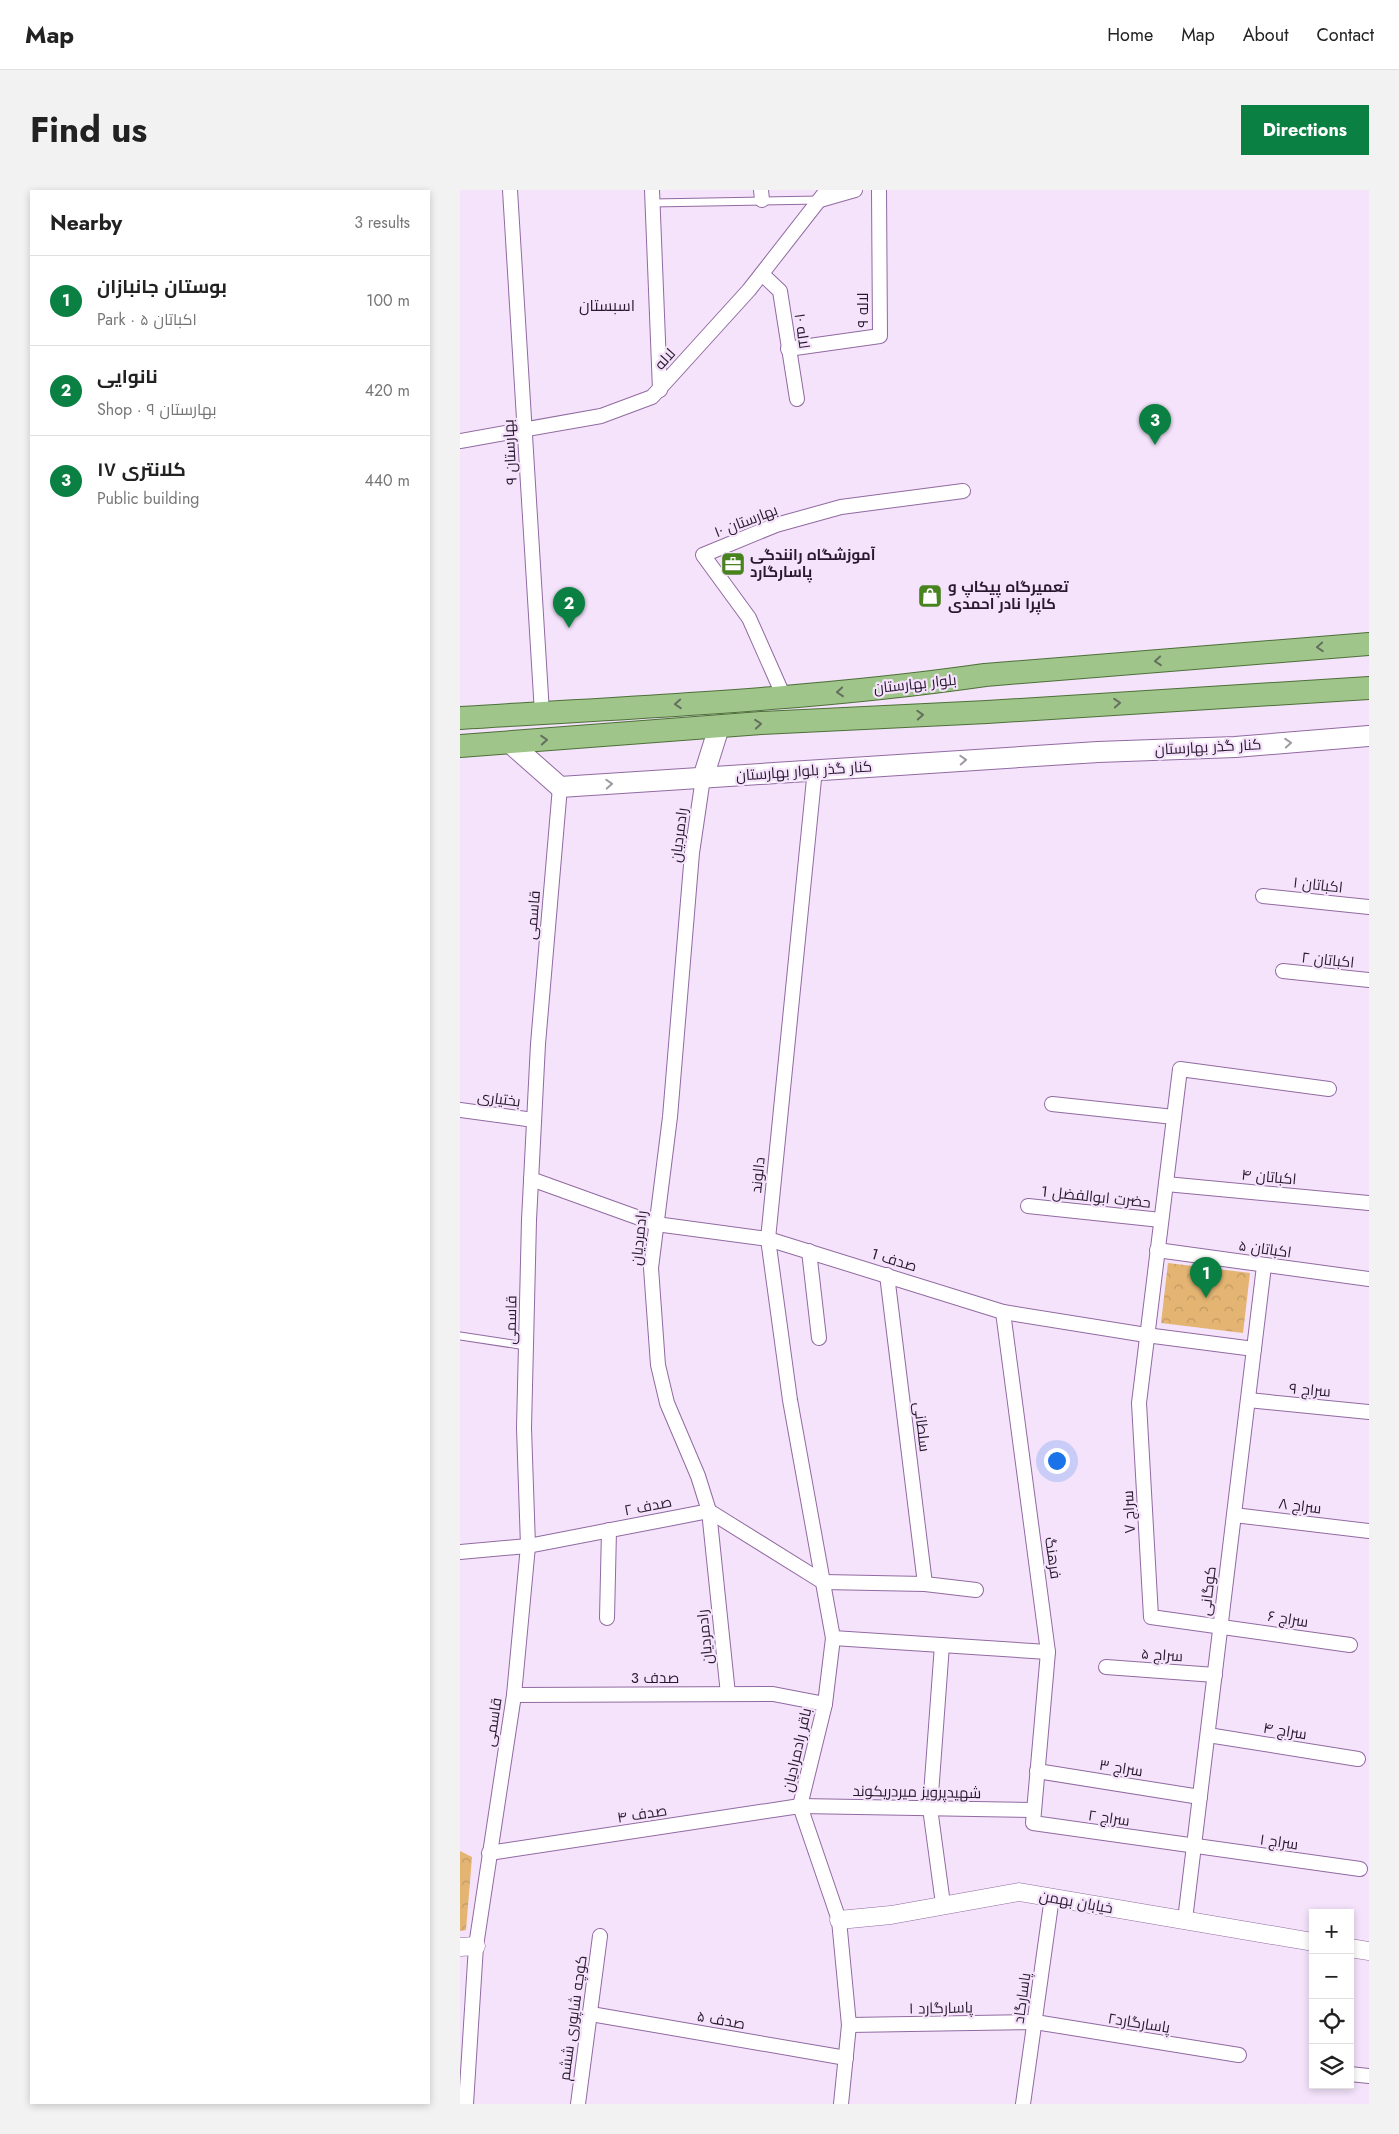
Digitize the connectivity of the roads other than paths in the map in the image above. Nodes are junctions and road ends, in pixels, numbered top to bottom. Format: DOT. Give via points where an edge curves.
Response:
graph roads {
  1 [pos="510,190"];
  2 [pos="855,190"];
  3 [pos="879,190"];
  4 [pos="761,195"];
  5 [pos="823,195"];
  6 [pos="652,196"];
  7 [pos="762,274"];
  8 [pos="788,349"];
  9 [pos="660,390"];
  10 [pos="797,399"];
  11 [pos="525,430"];
  12 [pos="460,440"];
  13 [pos="964,491"];
  14 [pos="1369,644"];
  15 [pos="1081,669"];
  16 [pos="985,676"];
  17 [pos="1369,688"];
  18 [pos="784,697"];
  19 [pos="1086,705"];
  20 [pos="986,712"];
  21 [pos="542,713"];
  22 [pos="460,718"];
  23 [pos="719,727"];
  24 [pos="1369,736"];
  25 [pos="509,742"];
  26 [pos="460,746"];
  27 [pos="1048,756"];
  28 [pos="815,769"];
  29 [pos="703,778"];
  30 [pos="560,787"];
  31 [pos="1263,896"];
  32 [pos="1369,907"];
  33 [pos="1283,972"];
  34 [pos="1369,980"];
  35 [pos="1329,1090"];
  36 [pos="1052,1104"];
  37 [pos="460,1110"];
  38 [pos="1174,1117"];
  39 [pos="534,1120"];
  40 [pos="531,1179"];
  41 [pos="1166,1184"];
  42 [pos="1369,1203"];
  43 [pos="1028,1206"];
  44 [pos="1161,1220"];
  45 [pos="656,1224"];
  46 [pos="768,1239"];
  47 [pos="1157,1250"];
  48 [pos="808,1251"];
  49 [pos="1264,1266"];
  50 [pos="887,1275"];
  51 [pos="1369,1279"];
  52 [pos="1003,1312"];
  53 [pos="1146,1335"];
  54 [pos="460,1336"];
  55 [pos="819,1338"];
  56 [pos="526,1346"];
  57 [pos="1254,1349"];
  58 [pos="1248,1400"];
  59 [pos="1369,1412"];
  60 [pos="709,1511"];
  61 [pos="1234,1515"];
  62 [pos="610,1530"];
  63 [pos="1365,1531"];
  64 [pos="528,1546"];
  65 [pos="460,1552"];
  66 [pos="823,1582"];
  67 [pos="925,1584"];
  68 [pos="976,1590"];
  69 [pos="607,1618"];
  70 [pos="1221,1625"];
  71 [pos="833,1638"];
  72 [pos="942,1645"];
  73 [pos="1350,1645"];
  74 [pos="1048,1652"];
  75 [pos="1106,1667"];
  76 [pos="1215,1675"];
  77 [pos="728,1694"];
  78 [pos="514,1695"];
  79 [pos="824,1704"];
  80 [pos="1208,1735"];
  81 [pos="1358,1759"];
  82 [pos="1037,1770"];
  83 [pos="1200,1797"];
  84 [pos="800,1806"];
  85 [pos="930,1808"];
  86 [pos="1033,1810"];
  87 [pos="1194,1846"];
  88 [pos="489,1853"];
  89 [pos="1360,1869"];
  90 [pos="1052,1897"];
  91 [pos="944,1904"];
  92 [pos="839,1920"];
  93 [pos="1185,1920"];
  94 [pos="600,1936"];
  95 [pos="1309,1941"];
  96 [pos="468,1946"];
  97 [pos="1354,1949"];
  98 [pos="1369,1951"];
  99 [pos="591,2014"];
  100 [pos="1035,2022"];
  101 [pos="849,2025"];
  102 [pos="1239,2055"];
  103 [pos="846,2058"];
  104 [pos="1354,2074"];
  105 [pos="1369,2076"];
  106 [pos="466,2104"];
  107 [pos="578,2104"];
  108 [pos="842,2104"];
  109 [pos="1023,2104"];
  1 -- 11 [label="street, بهارستان ۹"];
  2 -- 5 [label="street"];
  3 -- 8 [label="street, لاله ۹" via="880,336"];
  4 -- 5 [label="lane"];
  4 -- 6 [label="lane"];
  5 -- 7 [label="street, لاله"];
  6 -- 9 [label="street"];
  7 -- 8 [label="street, لاله ۱۰" via="780,291"];
  7 -- 9 [label="street, لاله"];
  8 -- 10 [label="street, لاله ۱۰"];
  9 -- 11 [label="street, لاله" via="652,397 601,416"];
  11 -- 12 [label="street, لاله"];
  11 -- 21 [label="street, بهارستان ۹"];
  13 -- 18 [label="street, بهارستان ۱۰" via="841,507 776,525 703,554 748,618"];
  14 -- 15 [label="main road, بلوار بهارستان, one-way" via="1247,652"];
  15 -- 16 [label="main road, بلوار بهارستان"];
  15 -- 19 [label="main road" via="1054,683 1052,689 1060,700"];
  16 -- 18 [label="main road, بلوار بهارستان, one-way"];
  16 -- 20 [label="main road" via="1011,683 1018,695 1014,701"];
  19 -- 17 [label="main road, بلوار بهارستان, one-way"];
  18 -- 21 [label="main road, بلوار بهارستان, one-way"];
  19 -- 20 [label="main road, بلوار بهارستان"];
  23 -- 20 [label="main road, بلوار بهارستان, one-way"];
  21 -- 22 [label="main road, بلوار بهارستان"];
  25 -- 23 [label="main road, بلوار بهارستان, one-way"];
  23 -- 29 [label="main road"];
  27 -- 24 [label="main road, کنار گذر بهارستان, one-way" via="1236,747"];
  25 -- 26 [label="main road, بلوار بهارستان"];
  25 -- 30 [label="main road"];
  28 -- 27 [label="main road, کنار گذر بلوار بهارستان, one-way"];
  28 -- 29 [label="main road, کنار گذر بلوار بهارستان"];
  28 -- 46 [label="street, دالوند"];
  30 -- 29 [label="main road, کنار گذر بلوار بهارستان, one-way"];
  29 -- 45 [label="street, رادمردیان" via="692,852 670,1117"];
  30 -- 39 [label="street, قاسمی"];
  31 -- 32 [label="street, اکباتان ۱"];
  33 -- 34 [label="street, اکباتان ۲"];
  35 -- 38 [label="street" via="1180,1069"];
  36 -- 38 [label="street"];
  37 -- 39 [label="street, بختیاری"];
  38 -- 41 [label="street"];
  39 -- 40 [label="street, قاسمی"];
  40 -- 45 [label="street, صدف 1"];
  40 -- 56 [label="street, قاسمی"];
  41 -- 42 [label="street, اکباتان ۴"];
  41 -- 44 [label="street"];
  43 -- 44 [label="street, حضرت ابوالفضل 1"];
  44 -- 47 [label="street"];
  45 -- 46 [label="street, صدف 1"];
  45 -- 60 [label="street, رادمردیان" via="651,1268 658,1365 667,1403"];
  46 -- 48 [label="street, صدف 1"];
  46 -- 66 [label="street, دالوند" via="790,1400"];
  47 -- 49 [label="street, اکباتان ۵"];
  47 -- 53 [label="street"];
  48 -- 50 [label="street, صدف 1"];
  48 -- 55 [label="street"];
  49 -- 51 [label="street, اکباتان ۵"];
  49 -- 57 [label="street, کوگانی"];
  50 -- 52 [label="street, صدف 1"];
  50 -- 67 [label="street, سلطانی"];
  52 -- 53 [label="street, صدف 1"];
  52 -- 74 [label="street, فرهنگ"];
  53 -- 57 [label="street, صدف 1"];
  53 -- 70 [label="street, سراج ۷" via="1139,1403 1150,1617"];
  54 -- 56 [label="lane"];
  56 -- 64 [label="street, قاسمی" via="524,1428"];
  57 -- 58 [label="street, کوگانی"];
  58 -- 59 [label="street, سراج ۹"];
  58 -- 61 [label="street, کوگانی"];
  60 -- 62 [label="street, صدف ۲"];
  60 -- 66 [label="street"];
  60 -- 77 [label="street, رادمردیان"];
  61 -- 63 [label="street, سراج ۸"];
  61 -- 70 [label="street, کوگانی"];
  62 -- 64 [label="street, صدف ۲"];
  62 -- 69 [label="street"];
  64 -- 65 [label="street, صدف ۲"];
  64 -- 78 [label="street, قاسمی"];
  66 -- 67 [label="street"];
  66 -- 71 [label="street, باقر رادمرادیان"];
  67 -- 68 [label="street"];
  70 -- 73 [label="street, سراج ۶"];
  70 -- 76 [label="street, کوگانی"];
  71 -- 72 [label="street"];
  71 -- 79 [label="street, باقر رادمرادیان"];
  72 -- 74 [label="street"];
  72 -- 85 [label="street"];
  74 -- 82 [label="street, فرهنگ"];
  75 -- 76 [label="street, سراج ۵"];
  76 -- 80 [label="street, کوگانی"];
  77 -- 78 [label="street, صدف 3"];
  77 -- 79 [label="street, صدف 3" via="773,1694"];
  78 -- 88 [label="street, قاسمی"];
  79 -- 84 [label="street, باقر رادمرادیان"];
  80 -- 81 [label="street, سراج ۴"];
  80 -- 83 [label="street, کوگانی"];
  82 -- 83 [label="street, سراج ۳"];
  82 -- 86 [label="street, فرهنگ"];
  83 -- 87 [label="street, کوگانی"];
  84 -- 85 [label="street, شهیدپرویز میردریکوند"];
  84 -- 88 [label="street, صدف ۴"];
  84 -- 92 [label="street, باقر رادمرادیان"];
  85 -- 86 [label="street, شهیدپرویز میردریکوند"];
  85 -- 91 [label="street"];
  86 -- 87 [label="street, سراج ۲" via="1032,1823"];
  87 -- 89 [label="street, سراج ۱"];
  87 -- 93 [label="street, کوگانی"];
  88 -- 96 [label="street, قاسمی"];
  90 -- 91 [label="street, خیابان بهمن" via="1019,1892"];
  90 -- 93 [label="street, خیابان بهمن"];
  90 -- 100 [label="street, پاسارگاد"];
  91 -- 92 [label="street, خیابان بهمن" via="891,1915"];
  92 -- 101 [label="street, باقر رادمرادیان"];
  93 -- 95 [label="street, خیابان بهمن"];
  94 -- 99 [label="street, کوچه شاپوری ششم"];
  96 -- 106 [label="street, قاسمی"];
  97 -- 98 [label="street"];
  99 -- 103 [label="street, صدف ۵"];
  99 -- 107 [label="street, کوچه شاپوری ششم"];
  100 -- 101 [label="street, پاسارگارد ۱"];
  100 -- 102 [label="street, پاسارگارد۲"];
  100 -- 109 [label="street, پاسارگاد"];
  101 -- 103 [label="street, باقر رادمرادیان"];
  103 -- 108 [label="street, باقر رادمرادیان"];
  104 -- 105 [label="street"];
}
